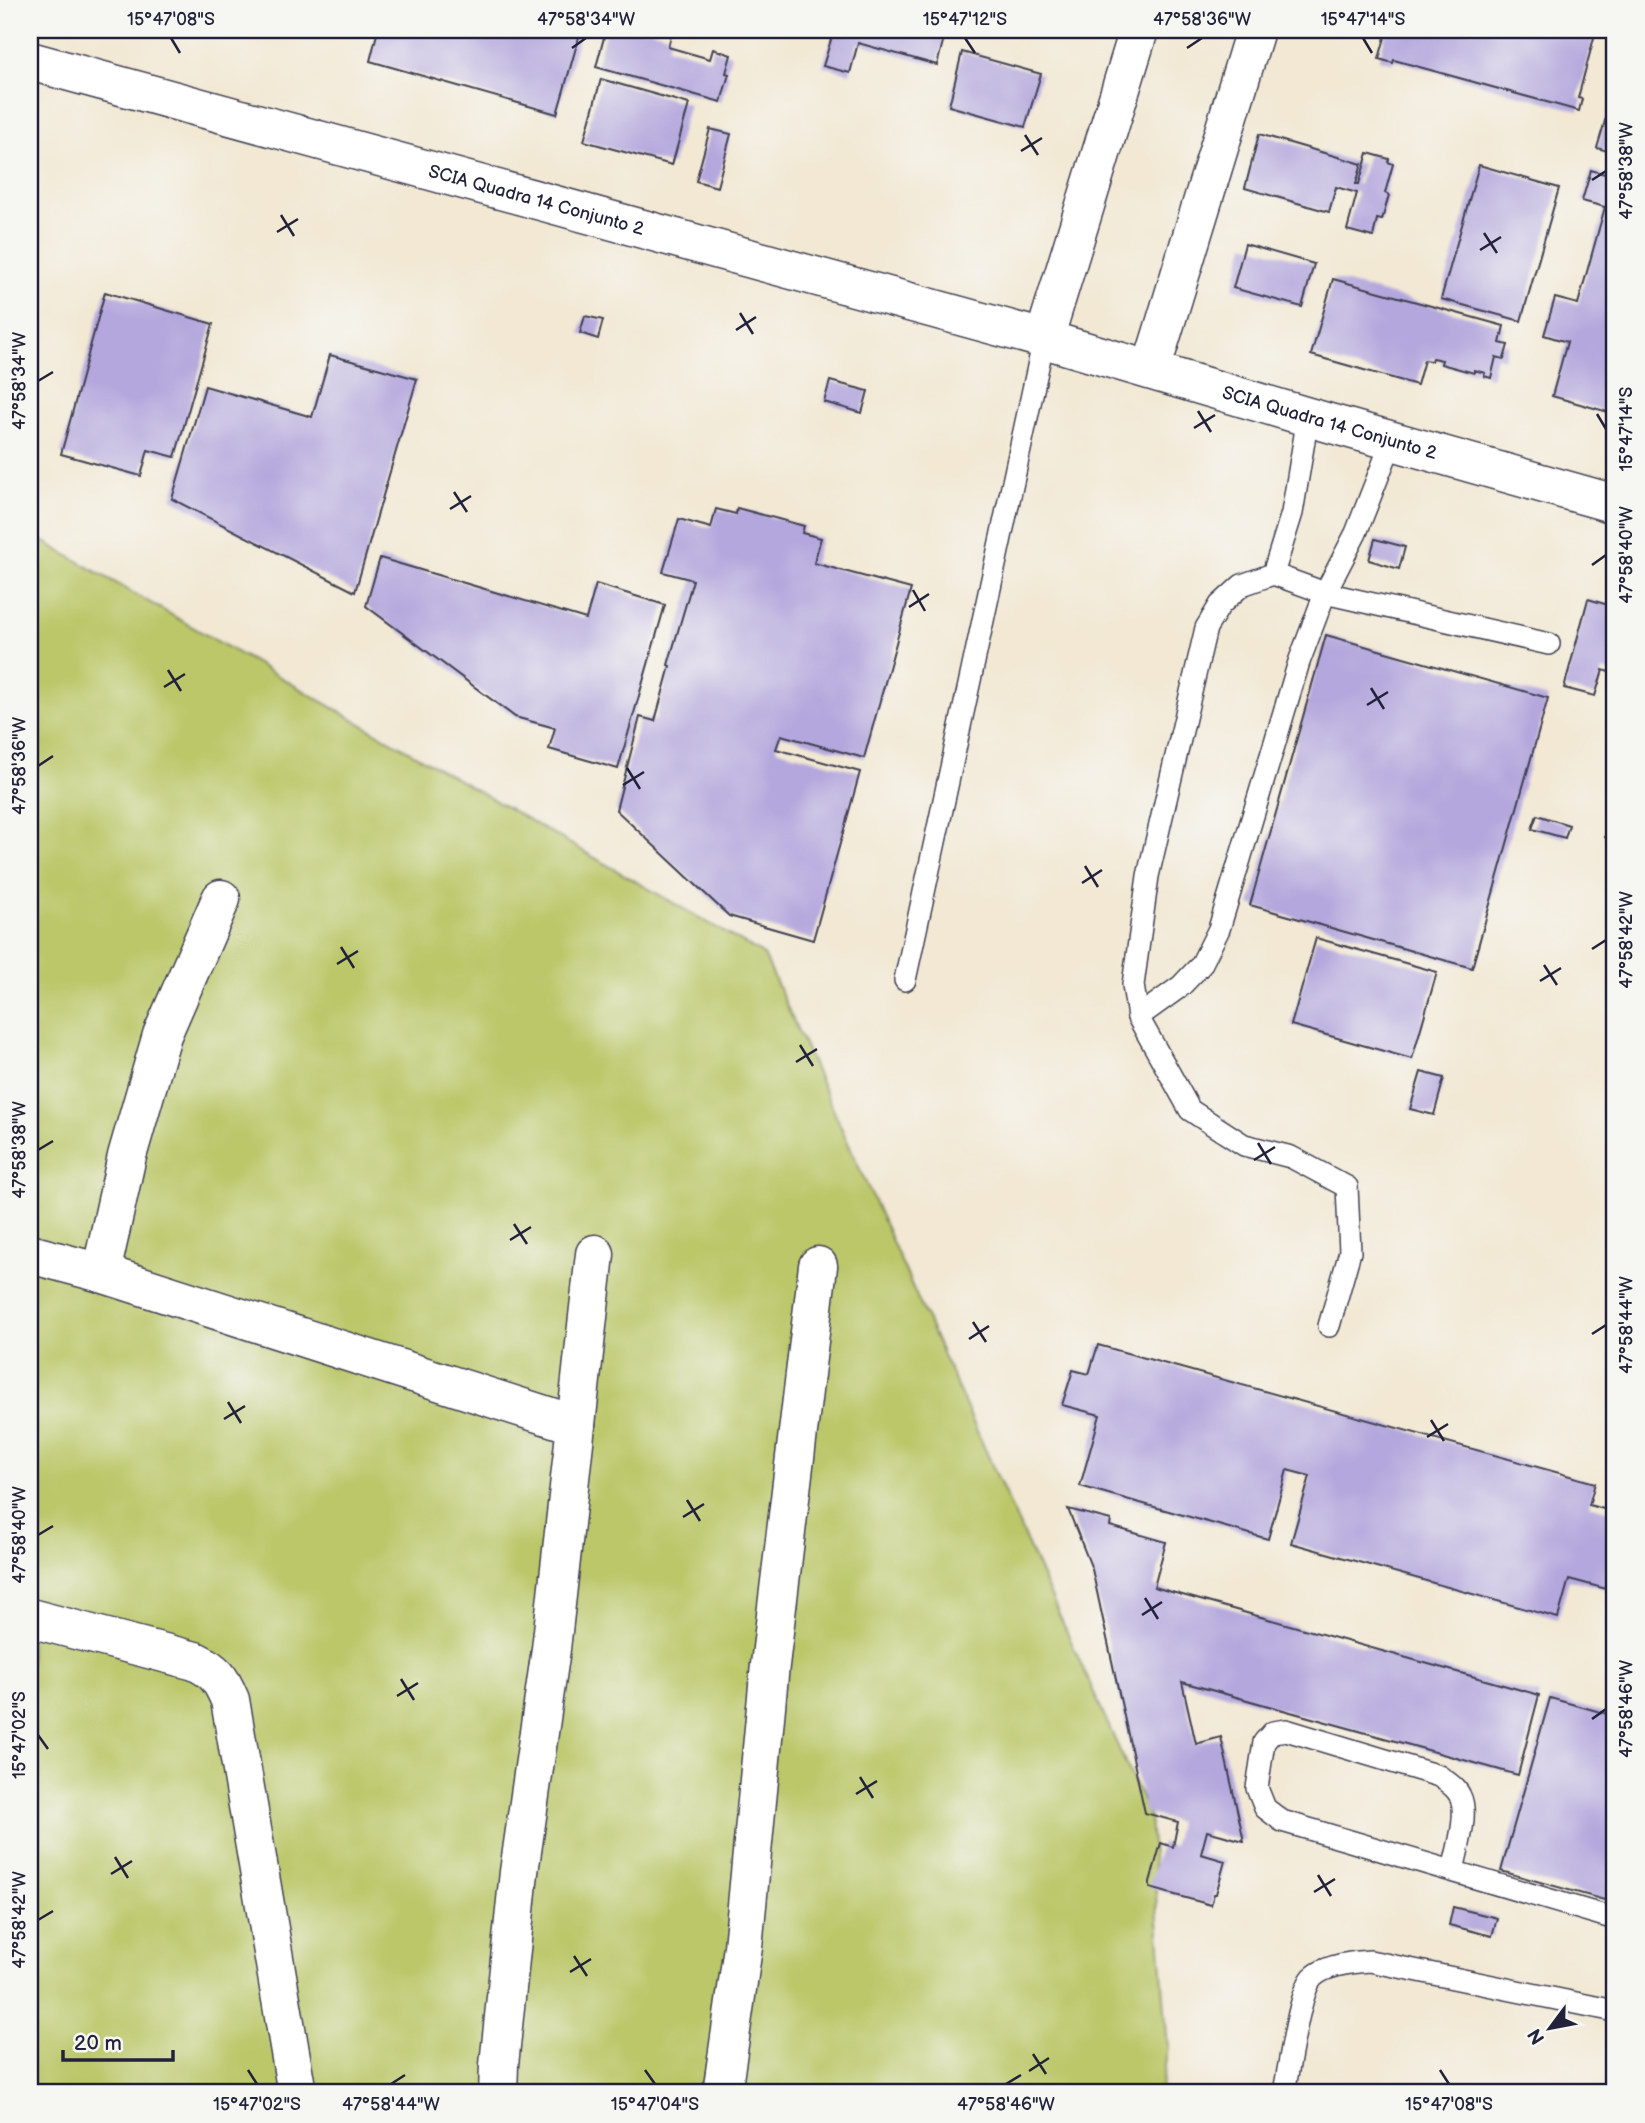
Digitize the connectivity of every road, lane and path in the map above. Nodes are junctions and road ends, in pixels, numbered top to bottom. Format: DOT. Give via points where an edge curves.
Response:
graph roads {
  1 [pos="1139,30"];
  2 [pos="1255,30"];
  3 [pos="30,61"];
  4 [pos="1044,339"];
  5 [pos="1151,370"];
  6 [pos="1308,417"];
  7 [pos="1392,441"];
  8 [pos="1615,504"];
  9 [pos="1273,574"];
  10 [pos="1325,593"];
  11 [pos="1549,644"];
  12 [pos="221,899"];
  13 [pos="905,980"];
  14 [pos="1138,1017"];
  15 [pos="30,1254"];
  16 [pos="594,1254"];
  17 [pos="818,1266"];
  18 [pos="101,1273"];
  19 [pos="1329,1326"];
  20 [pos="576,1425"];
  21 [pos="30,1618"];
  22 [pos="1453,1870"];
  23 [pos="1615,1919"];
  24 [pos="1615,2011"];
  25 [pos="1284,2092"];
  26 [pos="297,2093"];
  27 [pos="498,2093"];
  28 [pos="722,2093"];
  1 -- 4 [label="street"];
  2 -- 5 [label="street"];
  3 -- 4 [label="street, SCIA Quadra 14 Conjunto 2"];
  4 -- 5 [label="street, SCIA Quadra 14 Conjunto 2"];
  4 -- 13 [label="lane"];
  5 -- 6 [label="street, SCIA Quadra 14 Conjunto 2"];
  6 -- 7 [label="street, SCIA Quadra 14 Conjunto 2"];
  6 -- 9 [label="lane" via="1292,513"];
  7 -- 8 [label="street, SCIA Quadra 14 Conjunto 2"];
  7 -- 10 [label="lane" via="1356,533"];
  9 -- 10 [label="lane"];
  9 -- 14 [label="lane" via="1242,585 1220,605 1206,628 1148,876 1133,985"];
  10 -- 11 [label="lane"];
  10 -- 14 [label="lane" via="1299,662 1219,929 1201,965"];
  12 -- 18 [label="street" via="162,1035 127,1156"];
  14 -- 19 [label="lane" via="1190,1110 1244,1145 1291,1157 1347,1187 1350,1252"];
  15 -- 18 [label="street"];
  16 -- 20 [label="street"];
  17 -- 28 [label="street" via="770,1665 743,1947"];
  18 -- 20 [label="street"];
  20 -- 27 [label="street" via="551,1649 519,1872"];
  21 -- 26 [label="street" via="195,1661 211,1668 222,1682 230,1700"];
  22 -- 22 [label="lane" via="1464,1810 1460,1796 1439,1776 1286,1730 1273,1732 1264,1742 1257,1788 1265,1808 1282,1821"];
  22 -- 23 [label="lane"];
  24 -- 25 [label="lane" via="1370,1961 1343,1963 1314,1977 1301,2003"];
}
